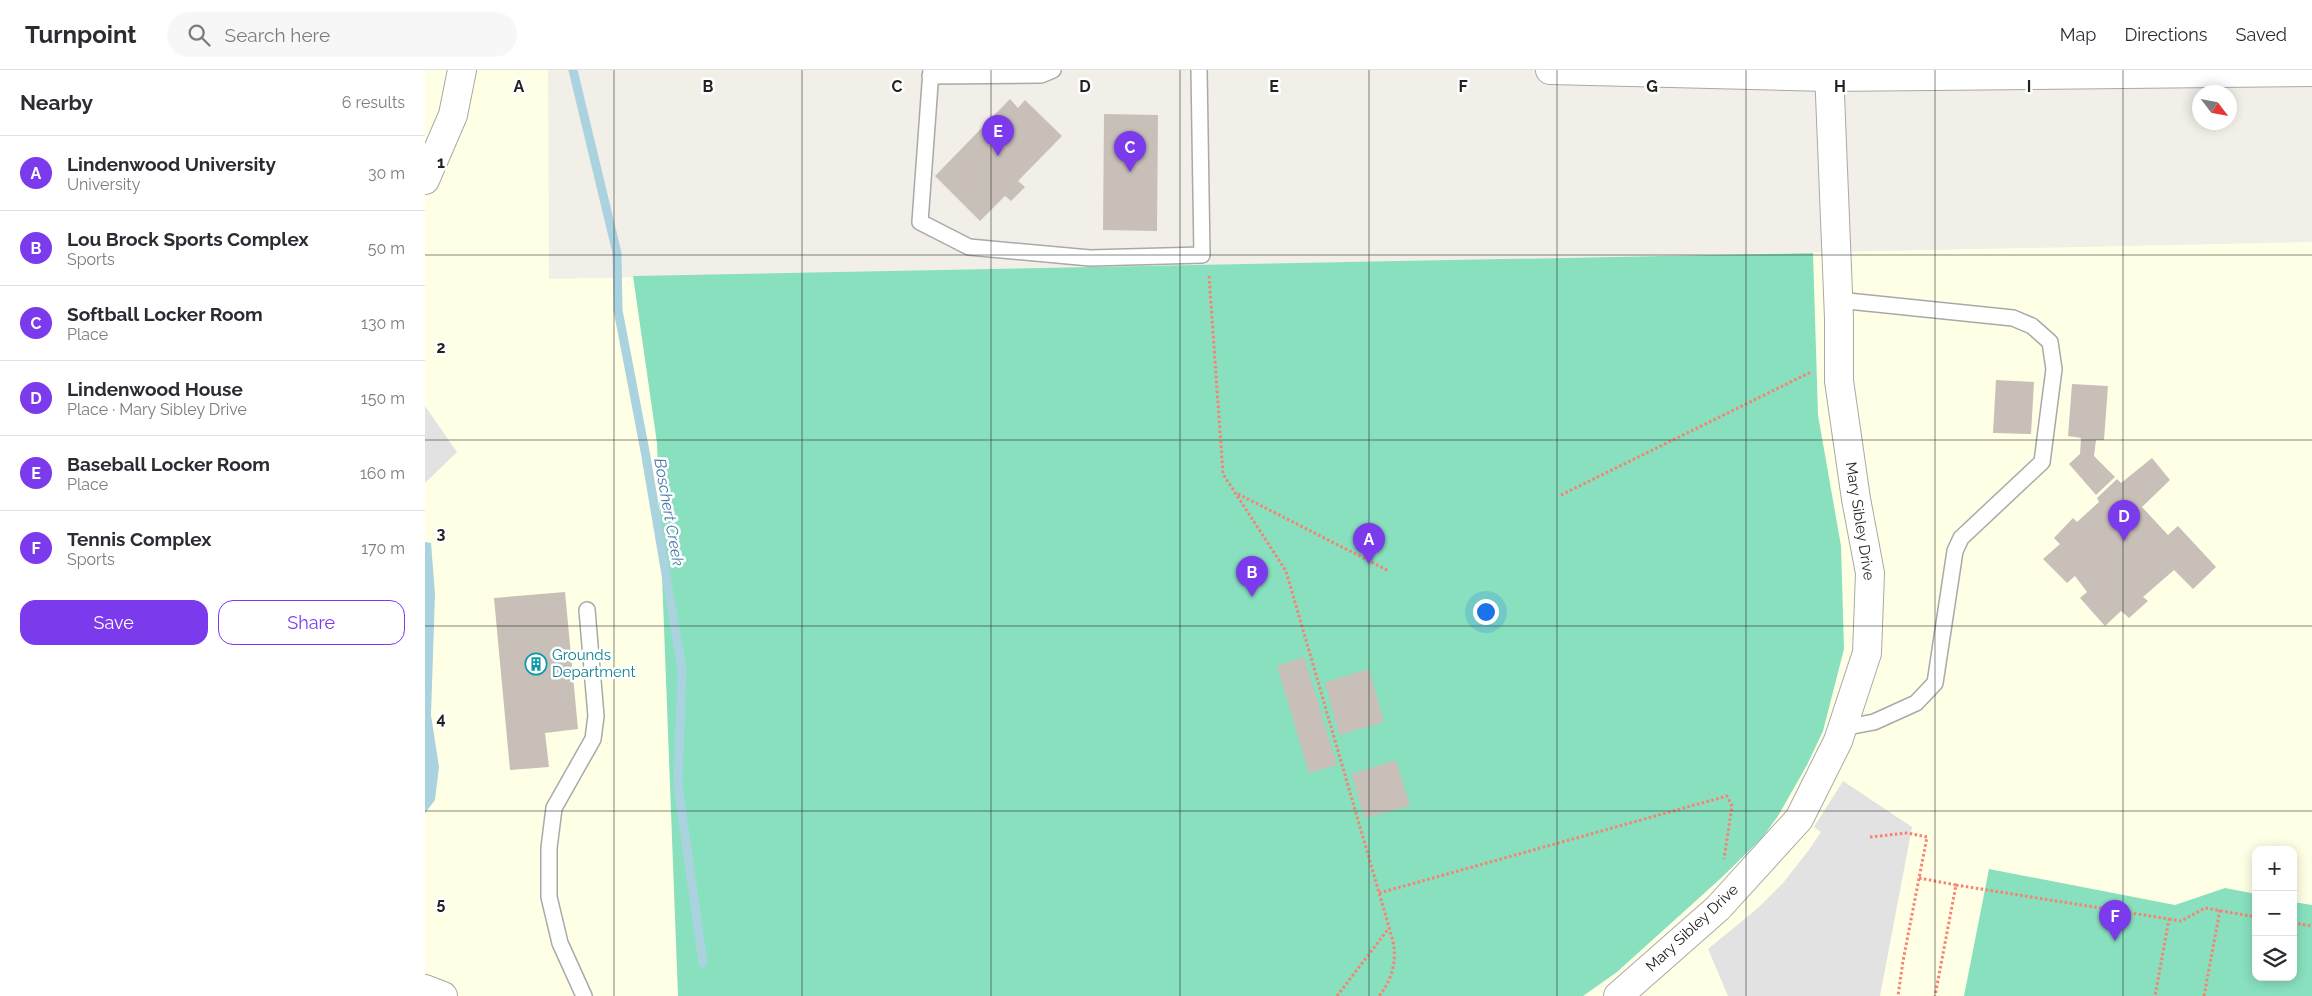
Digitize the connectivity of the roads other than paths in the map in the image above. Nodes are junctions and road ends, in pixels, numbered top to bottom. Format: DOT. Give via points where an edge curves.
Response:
graph roads {
  1 [pos="462,70"];
  2 [pos="1053,70"];
  3 [pos="1199,70"];
  4 [pos="1550,70"];
  5 [pos="2312,72"];
  6 [pos="930,73"];
  7 [pos="1829,73"];
  8 [pos="426,178"];
  9 [pos="1838,300"];
  10 [pos="587,610"];
  11 [pos="1842,728"];
  12 [pos="425,989"];
  13 [pos="443,996"];
  14 [pos="584,996"];
  15 [pos="1618,996"];
  1 -- 8 [label="street" via="453,115"];
  2 -- 6 [label="lane" via="1041,75"];
  3 -- 6 [label="lane" via="1202,255 1090,258 969,247 920,222"];
  4 -- 7 [label="street"];
  5 -- 7 [label="street"];
  7 -- 9 [label="street, Mary Sibley Drive"];
  9 -- 11 [label="street, Mary Sibley Drive" via="1839,381 1870,573 1867,653"];
  9 -- 11 [label="lane" via="2013,318 2032,326 2050,342 2054,369 2042,462 1961,538 1955,551 1935,683 1916,703 1874,722"];
  10 -- 14 [label="lane" via="596,716 593,739 554,808 549,848 549,897 558,934"];
  11 -- 15 [label="street, Mary Sibley Drive" via="1799,819 1718,908"];
  12 -- 13 [label="street"];
}
